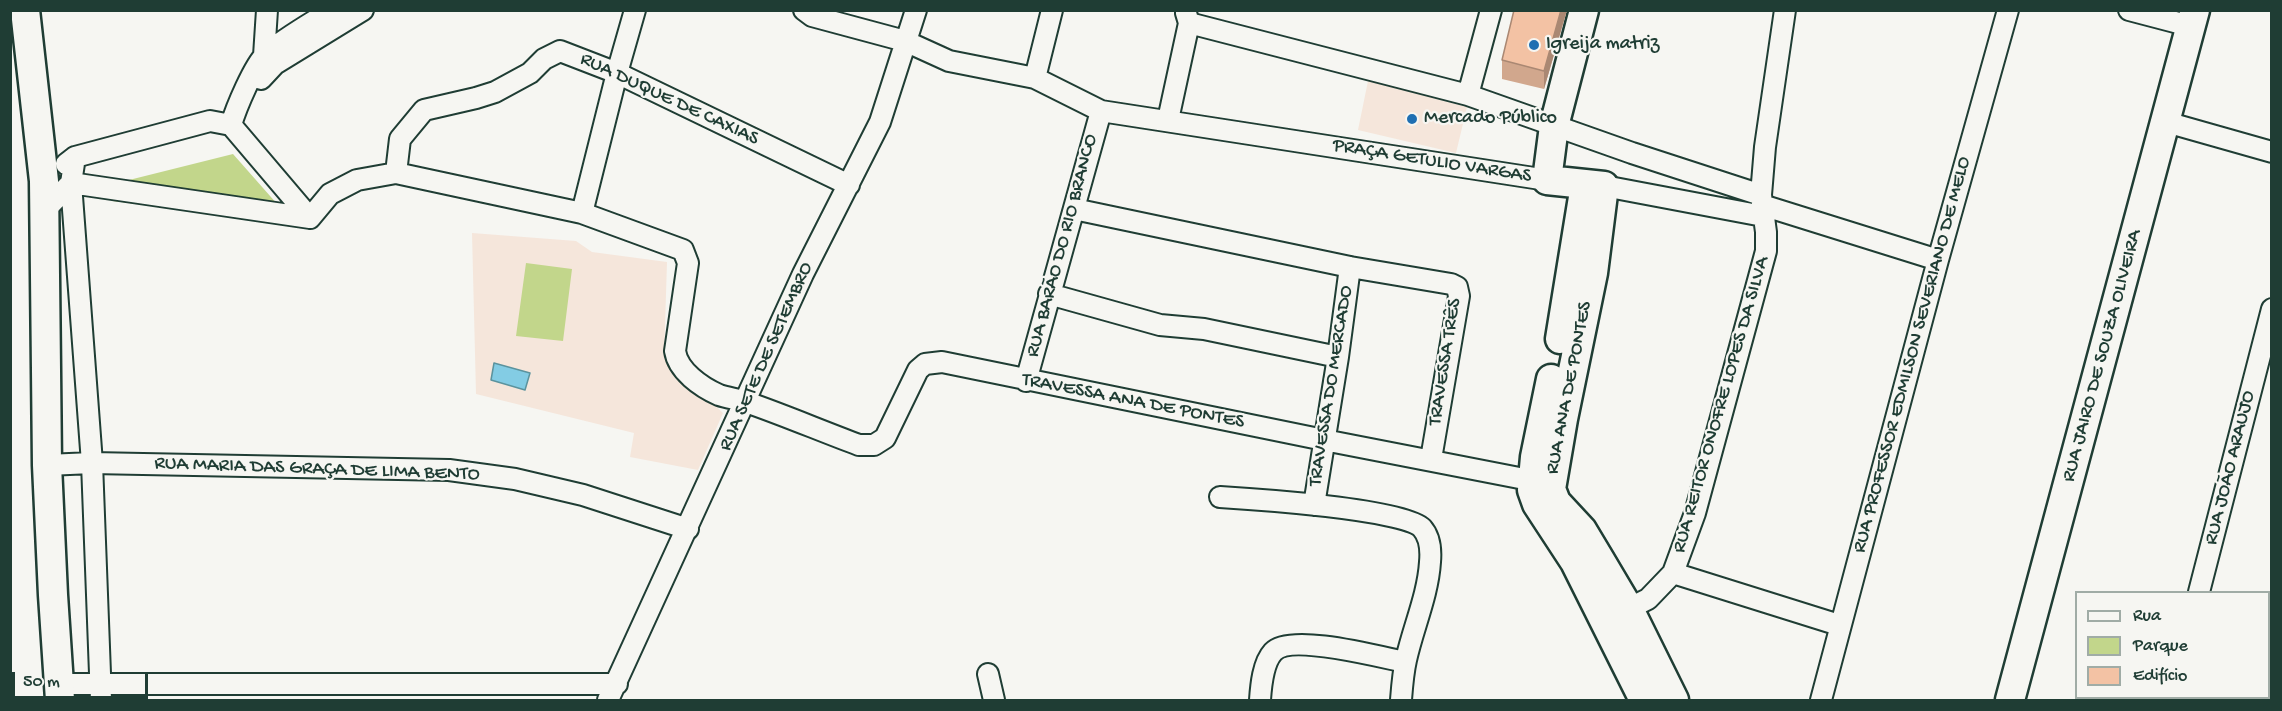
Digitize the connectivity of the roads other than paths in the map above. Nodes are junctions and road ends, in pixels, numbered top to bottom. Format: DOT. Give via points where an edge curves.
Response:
graph roads {
  1 [pos="25,10"];
  2 [pos="267,10"];
  3 [pos="332,10"];
  4 [pos="363,10"];
  5 [pos="635,10"];
  6 [pos="916,10"];
  7 [pos="1052,10"];
  8 [pos="1491,10"];
  9 [pos="1584,10"];
  10 [pos="1785,10"];
  11 [pos="2008,10"];
  12 [pos="2129,10"];
  13 [pos="808,13"];
  14 [pos="1187,17"];
  15 [pos="2193,18"];
  16 [pos="905,41"];
  17 [pos="270,60"];
  18 [pos="617,73"];
  19 [pos="1035,78"];
  20 [pos="1468,95"];
  21 [pos="1101,111"];
  22 [pos="1168,120"];
  23 [pos="2166,122"];
  24 [pos="231,125"];
  25 [pos="1554,126"];
  26 [pos="2271,152"];
  27 [pos="75,157"];
  28 [pos="396,173"];
  29 [pos="1547,180"];
  30 [pos="849,185"];
  31 [pos="1595,185"];
  32 [pos="54,191"];
  33 [pos="1762,205"];
  34 [pos="1074,209"];
  35 [pos="582,213"];
  36 [pos="310,218"];
  37 [pos="1938,260"];
  38 [pos="1350,267"];
  39 [pos="1049,294"];
  40 [pos="2271,309"];
  41 [pos="1338,357"];
  42 [pos="1026,381"];
  43 [pos="755,406"];
  44 [pos="1324,440"];
  45 [pos="1431,459"];
  46 [pos="92,463"];
  47 [pos="47,465"];
  48 [pos="1541,482"];
  49 [pos="1220,497"];
  50 [pos="1314,505"];
  51 [pos="688,529"];
  52 [pos="1673,573"];
  53 [pos="2199,591"];
  54 [pos="1617,615"];
  55 [pos="1839,625"];
  56 [pos="1405,662"];
  57 [pos="988,674"];
  58 [pos="60,692"];
  59 [pos="388,692"];
  60 [pos="613,692"];
  61 [pos="101,693"];
  62 [pos="247,693"];
  63 [pos="1660,698"];
  64 [pos="994,700"];
  65 [pos="1260,700"];
  66 [pos="1401,700"];
  67 [pos="1821,700"];
  68 [pos="2010,700"];
  1 -- 32 [label="main road"];
  2 -- 17 [label="street"];
  3 -- 17 [label="street" via="297,32"];
  4 -- 17 [label="street"];
  5 -- 18 [label="street"];
  6 -- 16 [label="street, RUA SETE DE SETEMBRO"];
  7 -- 19 [label="street"];
  8 -- 20 [label="street"];
  9 -- 25 [label="main road"];
  10 -- 33 [label="street, RUA REITOR ONOFRE LOPES DA SILVA" via="1765,147"];
  11 -- 37 [label="street, RUA PROFESSOR EDMILSON SEVERIANO DE MELO"];
  12 -- 15 [label="street"];
  13 -- 16 [label="street, PRAÇA GETULIO VARGAS"];
  14 -- 20 [label="street, PRAÇA GETULIO VARGAS"];
  14 -- 22 [label="street"];
  15 -- 23 [label="main road, RUA JAIRO DE SOUZA OLIVEIRA"];
  16 -- 19 [label="street, PRAÇA GETULIO VARGAS" via="949,61"];
  16 -- 30 [label="street, RUA SETE DE SETEMBRO" via="880,122"];
  17 -- 24 [label="street" via="237,106"];
  18 -- 28 [label="street, RUA DUQUE DE CAXIAS" via="560,51 495,92 424,110 400,139"];
  18 -- 30 [label="street, RUA DUQUE DE CAXIAS"];
  18 -- 35 [label="street"];
  19 -- 21 [label="street, PRAÇA GETULIO VARGAS"];
  20 -- 25 [label="street, PRAÇA GETULIO VARGAS"];
  21 -- 22 [label="street, PRAÇA GETULIO VARGAS"];
  21 -- 34 [label="street, RUA BARÃO DO RIO BRANCO"];
  22 -- 29 [label="street, PRAÇA GETULIO VARGAS"];
  23 -- 26 [label="street"];
  23 -- 68 [label="main road, RUA JAIRO DE SOUZA OLIVEIRA"];
  24 -- 27 [label="street" via="210,121"];
  24 -- 36 [label="street"];
  25 -- 29 [label="main road"];
  25 -- 33 [label="street, PRAÇA GETULIO VARGAS"];
  27 -- 32 [label="street"];
  27 -- 32 [label="street"];
  28 -- 35 [label="street"];
  28 -- 36 [label="street" via="357,180 330,195"];
  29 -- 31 [label="main road, PRAÇA GETULIO VARGAS"];
  30 -- 43 [label="street, RUA SETE DE SETEMBRO" via="803,274"];
  31 -- 33 [label="street, PRAÇA GETULIO VARGAS"];
  31 -- 48 [label="main road, RUA ANA DE PONTES" via="1593,273"];
  32 -- 36 [label="street"];
  32 -- 46 [label="street"];
  32 -- 47 [label="main road"];
  33 -- 37 [label="street, PRAÇA GETULIO VARGAS"];
  33 -- 52 [label="street, RUA REITOR ONOFRE LOPES DA SILVA" via="1766,251 1695,513"];
  34 -- 38 [label="street"];
  34 -- 39 [label="street, RUA BARÃO DO RIO BRANCO"];
  35 -- 43 [label="street, TRAVESSA ANA DE PONTES" via="683,250 688,263 676,357 701,384 719,395"];
  37 -- 55 [label="street, RUA PROFESSOR EDMILSON SEVERIANO DE MELO"];
  38 -- 41 [label="street, TRAVESSA DO MERCADO"];
  38 -- 45 [label="street, TRAVESSA TRÊS" via="1457,287 1459,296"];
  39 -- 41 [label="street" via="1160,325 1204,329"];
  39 -- 42 [label="street, RUA BARÃO DO RIO BRANCO"];
  40 -- 53 [label="street, RUA JOÃO ARAUJO"];
  41 -- 44 [label="street, TRAVESSA DO MERCADO"];
  42 -- 43 [label="street, TRAVESSA ANA DE PONTES" via="942,362 926,364 913,378 885,438 866,446"];
  42 -- 44 [label="street, TRAVESSA ANA DE PONTES"];
  43 -- 51 [label="street, RUA SETE DE SETEMBRO"];
  44 -- 45 [label="street, TRAVESSA ANA DE PONTES"];
  44 -- 50 [label="street, TRAVESSA DO MERCADO"];
  45 -- 48 [label="street, TRAVESSA ANA DE PONTES"];
  46 -- 47 [label="street, RUA MARIA DAS GRAÇA DE LIMA BENTO"];
  46 -- 51 [label="street, RUA MARIA DAS GRAÇA DE LIMA BENTO" via="449,470 571,492"];
  46 -- 61 [label="street"];
  47 -- 58 [label="main road"];
  48 -- 54 [label="main road, RUA ANA DE PONTES" via="1582,530"];
  49 -- 50 [label="street"];
  50 -- 56 [label="street" via="1401,517 1421,527 1429,540 1426,585"];
  51 -- 60 [label="street, RUA SETE DE SETEMBRO"];
  52 -- 54 [label="street, RUA REITOR ONOFRE LOPES DA SILVA" via="1648,599"];
  52 -- 55 [label="street"];
  54 -- 63 [label="main road, RUA ANA DE PONTES"];
  55 -- 67 [label="street, RUA PROFESSOR EDMILSON SEVERIANO DE MELO"];
  56 -- 65 [label="street" via="1332,647 1282,645 1267,661"];
  56 -- 66 [label="street"];
  57 -- 64 [label="street"];
  58 -- 61 [label="street"];
  59 -- 60 [label="street"];
  59 -- 62 [label="street"];
  61 -- 62 [label="street"];
}
